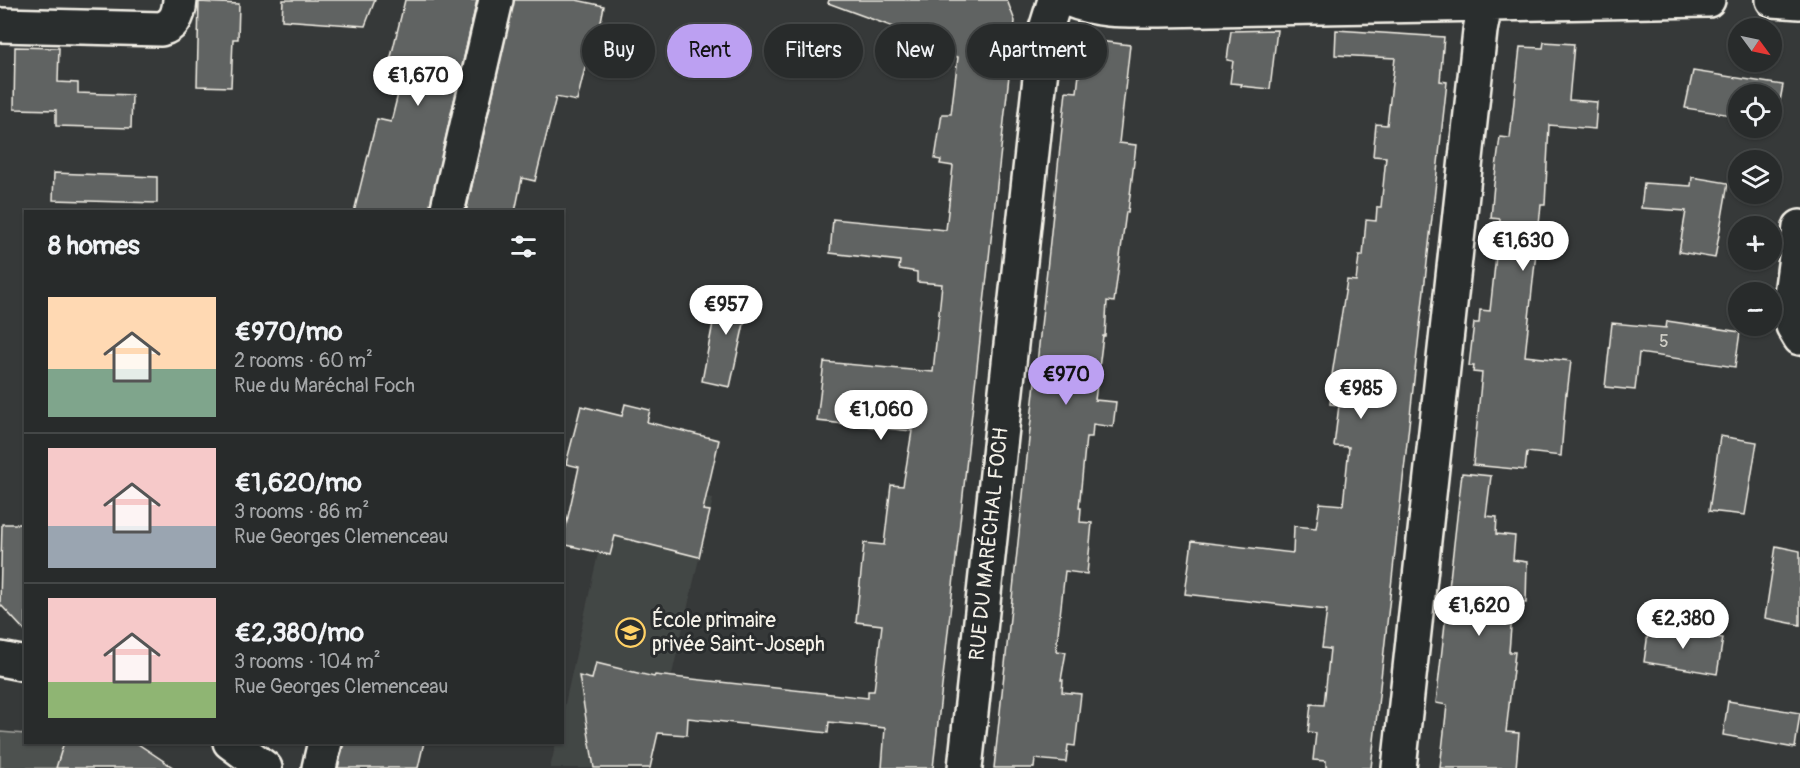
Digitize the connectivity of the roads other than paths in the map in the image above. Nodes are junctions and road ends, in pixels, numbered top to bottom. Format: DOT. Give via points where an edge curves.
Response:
graph roads {
  1 [pos="180,0"];
  2 [pos="496,0"];
  3 [pos="1055,0"];
  4 [pos="1070,0"];
  5 [pos="1708,0"];
  6 [pos="1486,2"];
  7 [pos="1147,5"];
  8 [pos="0,25"];
  9 [pos="447,210"];
  10 [pos="1800,227"];
  11 [pos="1800,338"];
  12 [pos="0,659"];
  13 [pos="24,664"];
  14 [pos="0,673"];
  15 [pos="24,673"];
  16 [pos="325,744"];
  17 [pos="319,768"];
  18 [pos="965,768"];
  19 [pos="1399,768"];
  1 -- 8 [label="street" via="178,15 161,29"];
  2 -- 9 [label="street"];
  3 -- 18 [label="street, RUE DU MARÉCHAL FOCH" via="1045,32"];
  4 -- 7 [label="street" via="1090,8"];
  5 -- 6 [label="street"];
  6 -- 7 [label="street"];
  6 -- 19 [label="street"];
  10 -- 11 [label="street" via="1788,309"];
  12 -- 13 [label="street"];
  14 -- 15 [label="street"];
  16 -- 17 [label="street"];
}
